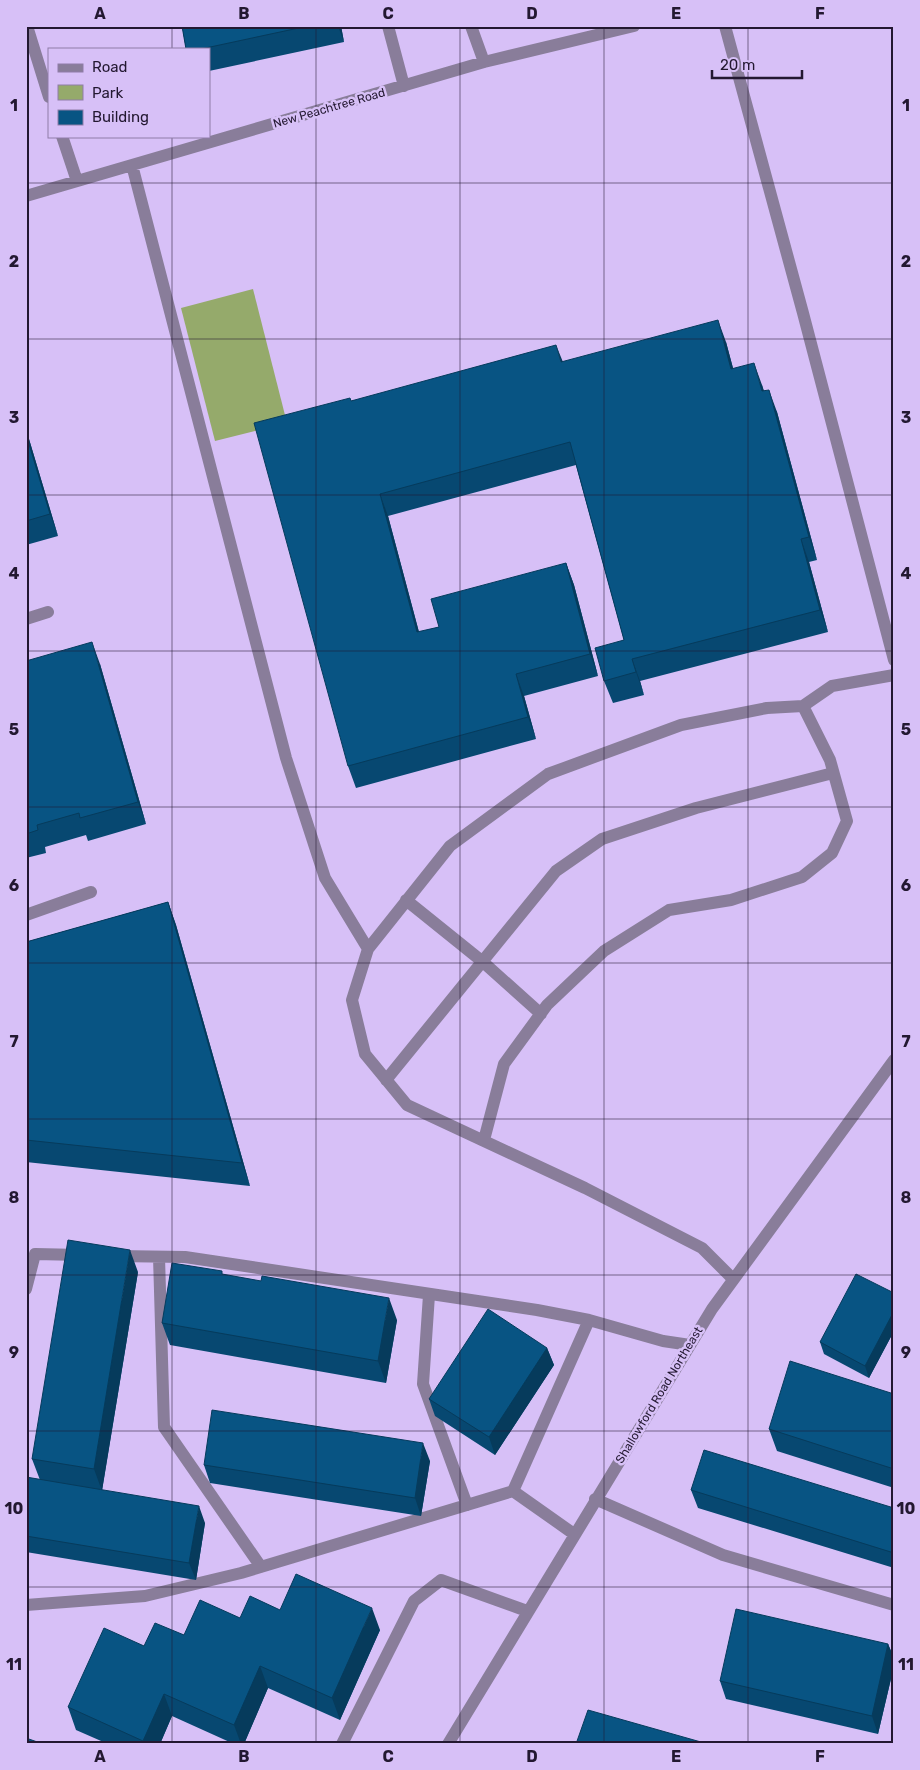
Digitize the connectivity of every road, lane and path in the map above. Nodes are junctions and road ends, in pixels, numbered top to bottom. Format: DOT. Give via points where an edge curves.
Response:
graph roads {
  1 [pos="26,26"];
  2 [pos="388,26"];
  3 [pos="471,26"];
  4 [pos="634,26"];
  5 [pos="724,26"];
  6 [pos="484,62"];
  7 [pos="404,86"];
  8 [pos="48,94"];
  9 [pos="63,138"];
  10 [pos="132,165"];
  11 [pos="78,181"];
  12 [pos="26,196"];
  13 [pos="48,612"];
  14 [pos="26,619"];
  15 [pos="894,660"];
  16 [pos="894,675"];
  17 [pos="803,706"];
  18 [pos="833,773"];
  19 [pos="91,892"];
  20 [pos="406,900"];
  21 [pos="26,915"];
  22 [pos="368,949"];
  23 [pos="483,962"];
  24 [pos="541,1014"];
  25 [pos="894,1060"];
  26 [pos="386,1080"];
  27 [pos="484,1140"];
  28 [pos="160,1256"];
  29 [pos="733,1279"];
  30 [pos="26,1289"];
  31 [pos="429,1294"];
  32 [pos="589,1320"];
  33 [pos="690,1345"];
  34 [pos="513,1491"];
  35 [pos="595,1500"];
  36 [pos="467,1505"];
  37 [pos="574,1534"];
  38 [pos="261,1567"];
  39 [pos="894,1605"];
  40 [pos="26,1606"];
  41 [pos="527,1611"];
  42 [pos="342,1744"];
  43 [pos="448,1744"];
  1 -- 8 [label="street"];
  2 -- 7 [label="street"];
  3 -- 6 [label="street"];
  4 -- 6 [label="street, New Peachtree Road"];
  5 -- 15 [label="street"];
  6 -- 7 [label="street, New Peachtree Road"];
  7 -- 10 [label="street, New Peachtree Road"];
  9 -- 11 [label="street"];
  10 -- 11 [label="street, New Peachtree Road"];
  10 -- 22 [label="street" via="286,758 324,878"];
  11 -- 12 [label="street, New Peachtree Road"];
  13 -- 14 [label="street"];
  16 -- 17 [label="street" via="832,686"];
  17 -- 18 [label="street" via="830,760"];
  17 -- 20 [label="street" via="767,708 681,725 548,774 450,846"];
  18 -- 23 [label="street" via="696,808 602,839 556,871"];
  18 -- 24 [label="street" via="847,821 832,853 802,878 731,900 669,910 604,951"];
  19 -- 21 [label="street"];
  20 -- 22 [label="street"];
  20 -- 23 [label="street"];
  22 -- 26 [label="street" via="352,1000 365,1054"];
  23 -- 24 [label="street"];
  23 -- 26 [label="street"];
  24 -- 27 [label="street" via="504,1064"];
  25 -- 29 [label="street, Shallowford Road Northeast"];
  26 -- 27 [label="street" via="407,1105"];
  27 -- 29 [label="street" via="702,1248"];
  28 -- 30 [label="street" via="34,1254"];
  28 -- 31 [label="street"];
  28 -- 38 [label="street" via="164,1427"];
  29 -- 33 [label="street, Shallowford Road Northeast"];
  31 -- 32 [label="street"];
  31 -- 36 [label="street" via="423,1384"];
  32 -- 33 [label="street" via="663,1341"];
  32 -- 34 [label="street"];
  33 -- 35 [label="street, Shallowford Road Northeast"];
  34 -- 36 [label="street"];
  34 -- 37 [label="street"];
  35 -- 37 [label="street, Shallowford Road Northeast"];
  35 -- 39 [label="street" via="723,1555"];
  36 -- 38 [label="street"];
  37 -- 41 [label="street, Shallowford Road Northeast"];
  38 -- 40 [label="street" via="144,1596"];
  41 -- 42 [label="street" via="440,1580 414,1601"];
  41 -- 43 [label="street, Shallowford Road Northeast"];
}
